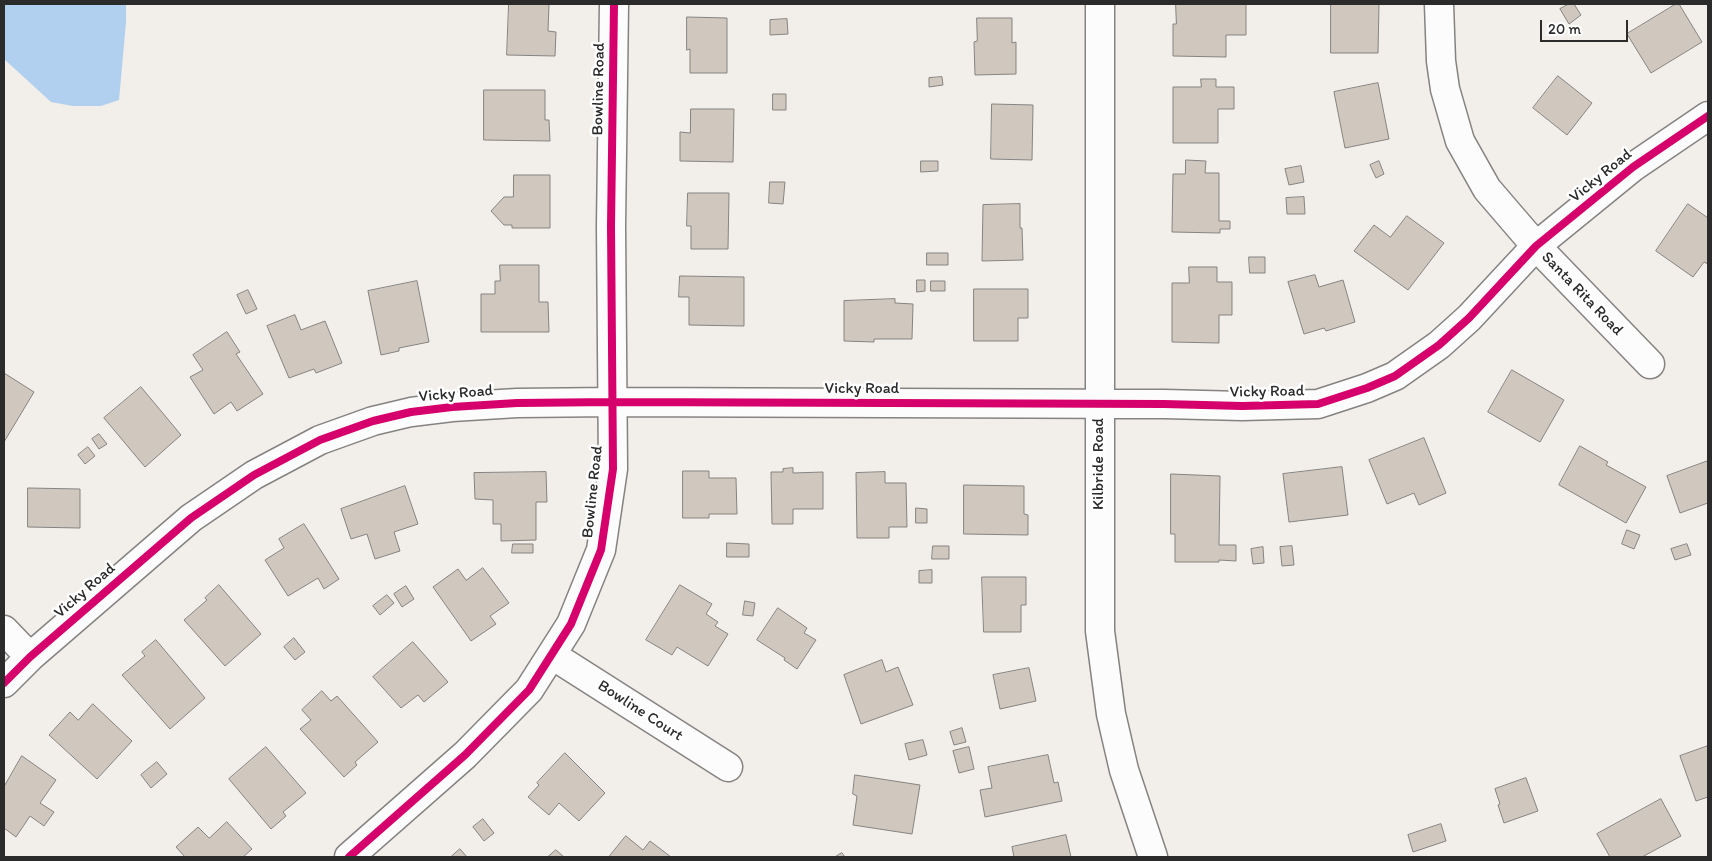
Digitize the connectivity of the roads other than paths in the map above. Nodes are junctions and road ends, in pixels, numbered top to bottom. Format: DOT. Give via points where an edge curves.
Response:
graph roads {
  1 [pos="614,4"];
  2 [pos="1100,4"];
  3 [pos="1439,4"];
  4 [pos="1708,116"];
  5 [pos="1536,246"];
  6 [pos="1650,364"];
  7 [pos="613,402"];
  8 [pos="1099,404"];
  9 [pos="4,630"];
  10 [pos="552,655"];
  11 [pos="30,657"];
  12 [pos="4,683"];
  13 [pos="728,767"];
  14 [pos="350,857"];
  15 [pos="1153,857"];
  1 -- 7 [label="street, Bowline Road"];
  2 -- 8 [label="street, Kilbride Road"];
  3 -- 5 [label="street, Santa Rita Road" via="1444,89 1460,141 1487,188"];
  4 -- 5 [label="street, Vicky Road" via="1632,167"];
  5 -- 6 [label="street, Santa Rita Road"];
  5 -- 8 [label="street, Vicky Road" via="1439,345 1395,376 1366,388 1318,404 1303,405"];
  7 -- 8 [label="street, Vicky Road"];
  7 -- 10 [label="street, Bowline Road" via="613,469 601,550 571,624"];
  7 -- 11 [label="street, Vicky Road" via="517,403 411,412 373,421 320,440 254,475 191,518"];
  8 -- 15 [label="street, Kilbride Road" via="1100,631 1111,714 1124,770"];
  9 -- 11 [label="street"];
  10 -- 13 [label="street, Bowline Court"];
  10 -- 14 [label="street, Bowline Road" via="529,690 500,720"];
  11 -- 12 [label="street, Vicky Road"];
}
